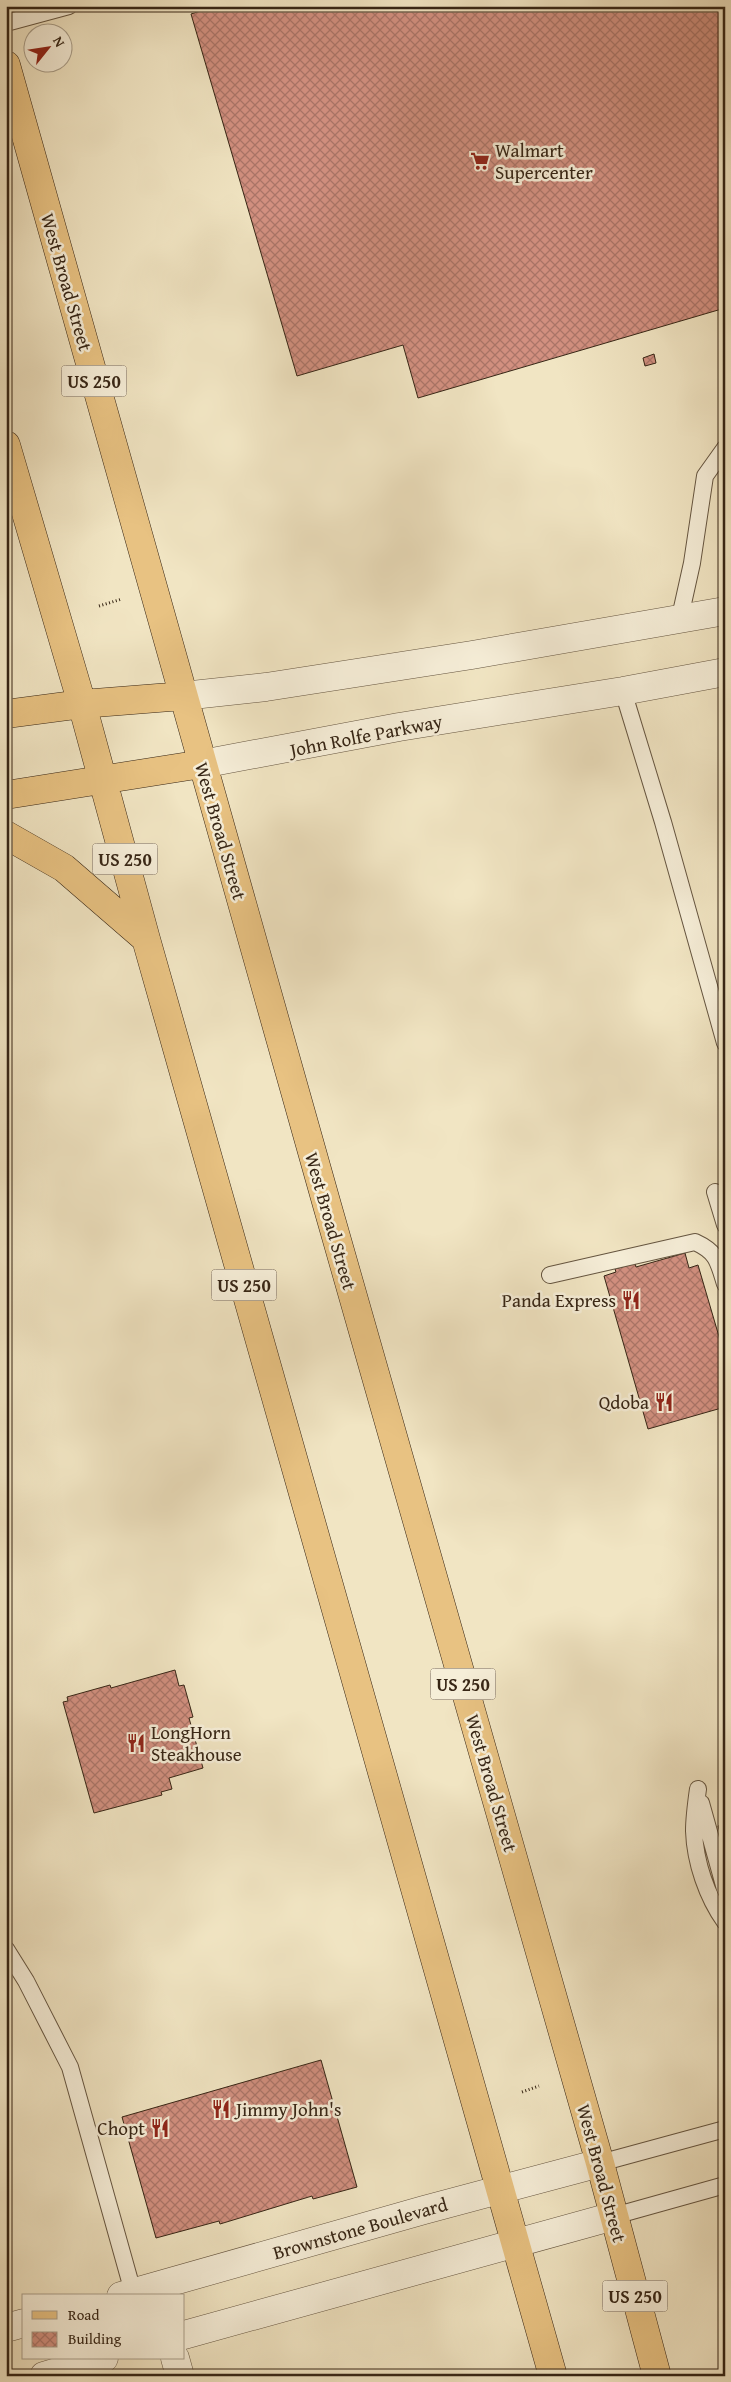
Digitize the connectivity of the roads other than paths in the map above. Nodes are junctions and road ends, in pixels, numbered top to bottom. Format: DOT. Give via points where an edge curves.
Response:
graph roads {
  1 [pos="69,6"];
  2 [pos="6,23"];
  3 [pos="6,65"];
  4 [pos="6,445"];
  5 [pos="725,448"];
  6 [pos="725,611"];
  7 [pos="680,618"];
  8 [pos="725,672"];
  9 [pos="623,691"];
  10 [pos="182,696"];
  11 [pos="82,704"];
  12 [pos="6,714"];
  13 [pos="202,764"];
  14 [pos="104,779"];
  15 [pos="6,795"];
  16 [pos="6,835"];
  17 [pos="146,939"];
  18 [pos="725,1043"];
  19 [pos="715,1192"];
  20 [pos="725,1225"];
  21 [pos="550,1274"];
  22 [pos="725,1284"];
  23 [pos="725,1890"];
  24 [pos="725,1922"];
  25 [pos="6,1949"];
  26 [pos="725,2128"];
  27 [pos="600,2163"];
  28 [pos="725,2185"];
  29 [pos="501,2190"];
  30 [pos="614,2216"];
  31 [pos="516,2244"];
  32 [pos="127,2294"];
  33 [pos="22,2324"];
  34 [pos="6,2328"];
  35 [pos="185,2336"];
  36 [pos="97,2360"];
  37 [pos="176,2360"];
  38 [pos="44,2376"];
  39 [pos="180,2376"];
  40 [pos="553,2376"];
  41 [pos="656,2376"];
  1 -- 2 [label="lane"];
  3 -- 10 [label="main road, West Broad Street / US 250"];
  4 -- 11 [label="main road, US 250"];
  5 -- 7 [label="lane" via="705,476"];
  6 -- 7 [label="street"];
  7 -- 10 [label="street" via="472,655 266,687"];
  8 -- 9 [label="street, John Rolfe Parkway"];
  9 -- 13 [label="street, John Rolfe Parkway" via="399,727"];
  9 -- 18 [label="lane"];
  10 -- 11 [label="main road"];
  10 -- 13 [label="main road, West Broad Street / US 250"];
  11 -- 12 [label="main road"];
  11 -- 14 [label="main road, US 250"];
  13 -- 14 [label="main road, John Rolfe Parkway"];
  13 -- 27 [label="main road, West Broad Street / US 250"];
  14 -- 15 [label="main road, John Rolfe Parkway"];
  14 -- 17 [label="main road, US 250"];
  16 -- 17 [label="main road" via="64,868"];
  17 -- 29 [label="main road, US 250"];
  19 -- 20 [label="lane"];
  21 -- 22 [label="lane" via="694,1242 709,1248 719,1264"];
  23 -- 24 [label="lane" via="698,1789 694,1832 700,1870 715,1909"];
  25 -- 32 [label="lane" via="70,2067"];
  26 -- 27 [label="lane"];
  27 -- 29 [label="street, Brownstone Boulevard"];
  27 -- 30 [label="main road, West Broad Street / US 250"];
  28 -- 30 [label="lane"];
  29 -- 31 [label="main road, US 250"];
  29 -- 32 [label="street, Brownstone Boulevard"];
  30 -- 31 [label="street"];
  30 -- 41 [label="main road, West Broad Street / US 250"];
  31 -- 35 [label="street"];
  31 -- 40 [label="main road, US 250"];
  33 -- 34 [label="street"];
  36 -- 38 [label="street"];
  37 -- 39 [label="street"];
}
